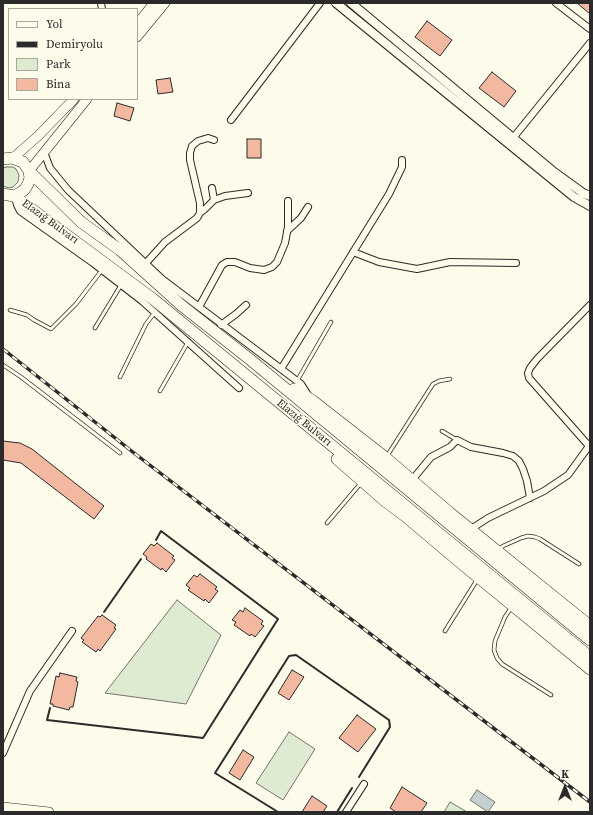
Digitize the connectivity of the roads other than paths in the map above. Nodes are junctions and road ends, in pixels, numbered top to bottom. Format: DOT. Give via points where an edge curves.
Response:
graph roads {
  1 [pos="154,3"];
  2 [pos="165,3"];
  3 [pos="320,3"];
  4 [pos="336,3"];
  5 [pos="351,3"];
  6 [pos="556,3"];
  7 [pos="138,23"];
  8 [pos="590,29"];
  9 [pos="138,37"];
  10 [pos="590,43"];
  11 [pos="73,100"];
  12 [pos="85,100"];
  13 [pos="231,120"];
  14 [pos="513,138"];
  15 [pos="214,140"];
  16 [pos="44,152"];
  17 [pos="8,157"];
  18 [pos="402,160"];
  19 [pos="29,171"];
  20 [pos="212,188"];
  21 [pos="248,193"];
  22 [pos="10,195"];
  23 [pos="590,196"];
  24 [pos="214,200"];
  25 [pos="288,201"];
  26 [pos="590,206"];
  27 [pos="308,207"];
  28 [pos="200,213"];
  29 [pos="287,231"];
  30 [pos="353,252"];
  31 [pos="146,263"];
  32 [pos="516,263"];
  33 [pos="102,270"];
  34 [pos="122,285"];
  35 [pos="246,305"];
  36 [pos="590,305"];
  37 [pos="198,307"];
  38 [pos="10,310"];
  39 [pos="154,312"];
  40 [pos="331,322"];
  41 [pos="221,325"];
  42 [pos="95,328"];
  43 [pos="188,342"];
  44 [pos="252,362"];
  45 [pos="3,365"];
  46 [pos="281,368"];
  47 [pos="120,377"];
  48 [pos="450,379"];
  49 [pos="296,381"];
  50 [pos="239,388"];
  51 [pos="160,391"];
  52 [pos="313,401"];
  53 [pos="299,419"];
  54 [pos="442,431"];
  55 [pos="457,440"];
  56 [pos="120,453"];
  57 [pos="386,458"];
  58 [pos="412,480"];
  59 [pos="362,481"];
  60 [pos="530,498"];
  61 [pos="328,522"];
  62 [pos="471,529"];
  63 [pos="497,551"];
  64 [pos="579,564"];
  65 [pos="479,578"];
  66 [pos="512,606"];
  67 [pos="590,626"];
  68 [pos="72,631"];
  69 [pos="445,631"];
  70 [pos="590,640"];
  71 [pos="590,657"];
  72 [pos="590,669"];
  73 [pos="551,695"];
  74 [pos="3,753"];
  75 [pos="364,784"];
  76 [pos="3,807"];
  77 [pos="49,812"];
  78 [pos="346,812"];
  1 -- 7 [label="main road"];
  2 -- 9 [label="main road"];
  3 -- 13 [label="street"];
  4 -- 26 [label="street" via="574,197"];
  5 -- 14 [label="street"];
  6 -- 8 [label="street"];
  10 -- 14 [label="street"];
  11 -- 17 [label="main road" via="38,136"];
  12 -- 16 [label="main road"];
  14 -- 23 [label="street" via="554,172"];
  15 -- 28 [label="street" via="198,140 190,153"];
  16 -- 19 [label="main road"];
  16 -- 31 [label="street" via="50,168 68,190"];
  17 -- 19 [label="highway, Elazığ Bulvarı" via="23,162"];
  18 -- 30 [label="street" via="402,167 389,194"];
  19 -- 22 [label="highway" via="30,178 25,189"];
  19 -- 44 [label="highway, Elazığ Bulvarı" via="81,222 120,250 181,305"];
  20 -- 24 [label="street"];
  21 -- 24 [label="street"];
  22 -- 33 [label="street" via="20,211"];
  22 -- 53 [label="highway, Elazığ Bulvarı" via="153,299"];
  24 -- 28 [label="street"];
  25 -- 29 [label="street"];
  27 -- 29 [label="street"];
  28 -- 31 [label="street" via="165,242"];
  29 -- 37 [label="street" via="285,244 272,267 264,270 227,262 222,265"];
  30 -- 32 [label="street" via="379,262 417,269 450,262"];
  30 -- 46 [label="street"];
  31 -- 37 [label="street"];
  33 -- 34 [label="street"];
  33 -- 38 [label="lane" via="76,304 51,329 27,315"];
  34 -- 39 [label="street"];
  34 -- 42 [label="lane"];
  35 -- 41 [label="street"];
  36 -- 60 [label="street" via="537,359 528,373 529,378 589,446 568,475"];
  37 -- 41 [label="street"];
  39 -- 43 [label="street"];
  39 -- 47 [label="lane"];
  40 -- 49 [label="lane"];
  41 -- 46 [label="street"];
  43 -- 50 [label="street"];
  43 -- 51 [label="lane"];
  44 -- 52 [label="highway"];
  44 -- 70 [label="highway, Elazığ Bulvarı"];
  45 -- 56 [label="lane"];
  46 -- 49 [label="street"];
  48 -- 57 [label="lane" via="433,384"];
  49 -- 52 [label="street"];
  52 -- 57 [label="highway"];
  53 -- 59 [label="highway"];
  53 -- 71 [label="highway, Elazığ Bulvarı"];
  54 -- 55 [label="lane"];
  55 -- 58 [label="street" via="450,447 431,457"];
  55 -- 60 [label="street" via="472,447 513,456 523,469"];
  57 -- 58 [label="highway"];
  58 -- 62 [label="highway"];
  59 -- 61 [label="lane"];
  59 -- 65 [label="highway"];
  60 -- 62 [label="street"];
  62 -- 63 [label="highway"];
  63 -- 64 [label="lane" via="521,538 535,537"];
  63 -- 67 [label="highway"];
  65 -- 66 [label="highway"];
  65 -- 69 [label="lane"];
  66 -- 72 [label="highway"];
  66 -- 73 [label="lane" via="495,641 494,650 497,658 502,664"];
  68 -- 74 [label="street" via="30,691"];
  75 -- 78 [label="street"];
  76 -- 77 [label="main road"];
}
